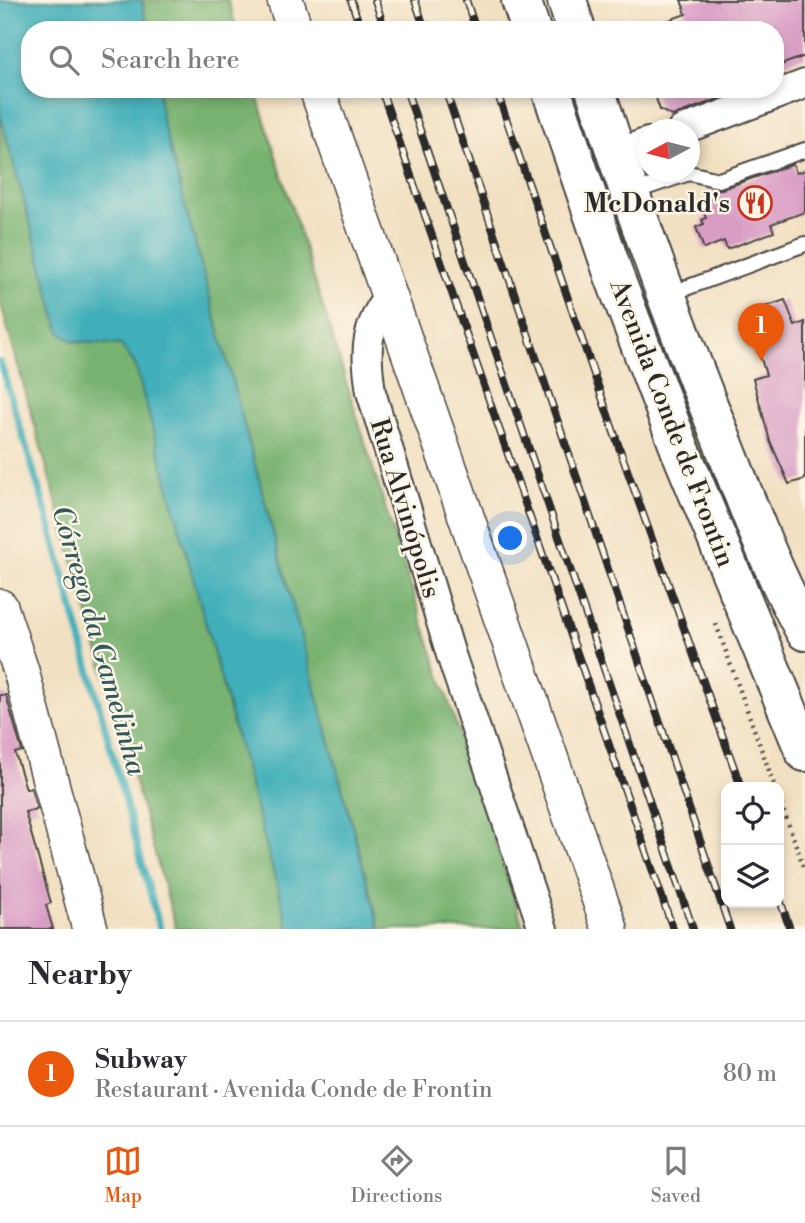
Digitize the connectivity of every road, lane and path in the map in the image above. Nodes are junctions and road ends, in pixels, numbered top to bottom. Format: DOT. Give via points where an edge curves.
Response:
graph roads {
  1 [pos="285,0"];
  2 [pos="521,0"];
  3 [pos="567,0"];
  4 [pos="292,21"];
  5 [pos="528,21"];
  6 [pos="573,21"];
  7 [pos="805,84"];
  8 [pos="784,92"];
  9 [pos="320,98"];
  10 [pos="554,98"];
  11 [pos="601,98"];
  12 [pos="767,98"];
  13 [pos="700,123"];
  14 [pos="632,148"];
  15 [pos="805,150"];
  16 [pos="629,194"];
  17 [pos="805,244"];
  18 [pos="390,290"];
  19 [pos="666,295"];
  20 [pos="0,607"];
  21 [pos="805,631"];
  22 [pos="769,663"];
  23 [pos="10,674"];
  24 [pos="805,723"];
  25 [pos="805,752"];
  26 [pos="784,811"];
  27 [pos="805,870"];
  28 [pos="90,929"];
  29 [pos="543,929"];
  30 [pos="610,929"];
  1 -- 4 [label="street"];
  2 -- 5 [label="highway"];
  3 -- 6 [label="highway"];
  7 -- 8 [label="street"];
  9 -- 18 [label="street"];
  10 -- 22 [label="highway, Avenida Conde de Frontin" via="642,350"];
  11 -- 14 [label="highway, Avenida Conde de Frontin"];
  12 -- 13 [label="street"];
  14 -- 16 [label="highway, Avenida Conde de Frontin"];
  15 -- 16 [label="lane" via="719,180 689,173"];
  16 -- 19 [label="highway, Avenida Conde de Frontin"];
  17 -- 19 [label="lane"];
  18 -- 29 [label="street, Rua Alvinópolis" via="370,325 366,358 371,392 451,655"];
  18 -- 30 [label="street"];
  19 -- 21 [label="highway, Avenida Conde de Frontin" via="782,589"];
  20 -- 23 [label="street"];
  22 -- 24 [label="highway"];
  22 -- 25 [label="highway, Avenida Conde de Frontin"];
  23 -- 28 [label="street"];
  26 -- 27 [label="path"];
}
